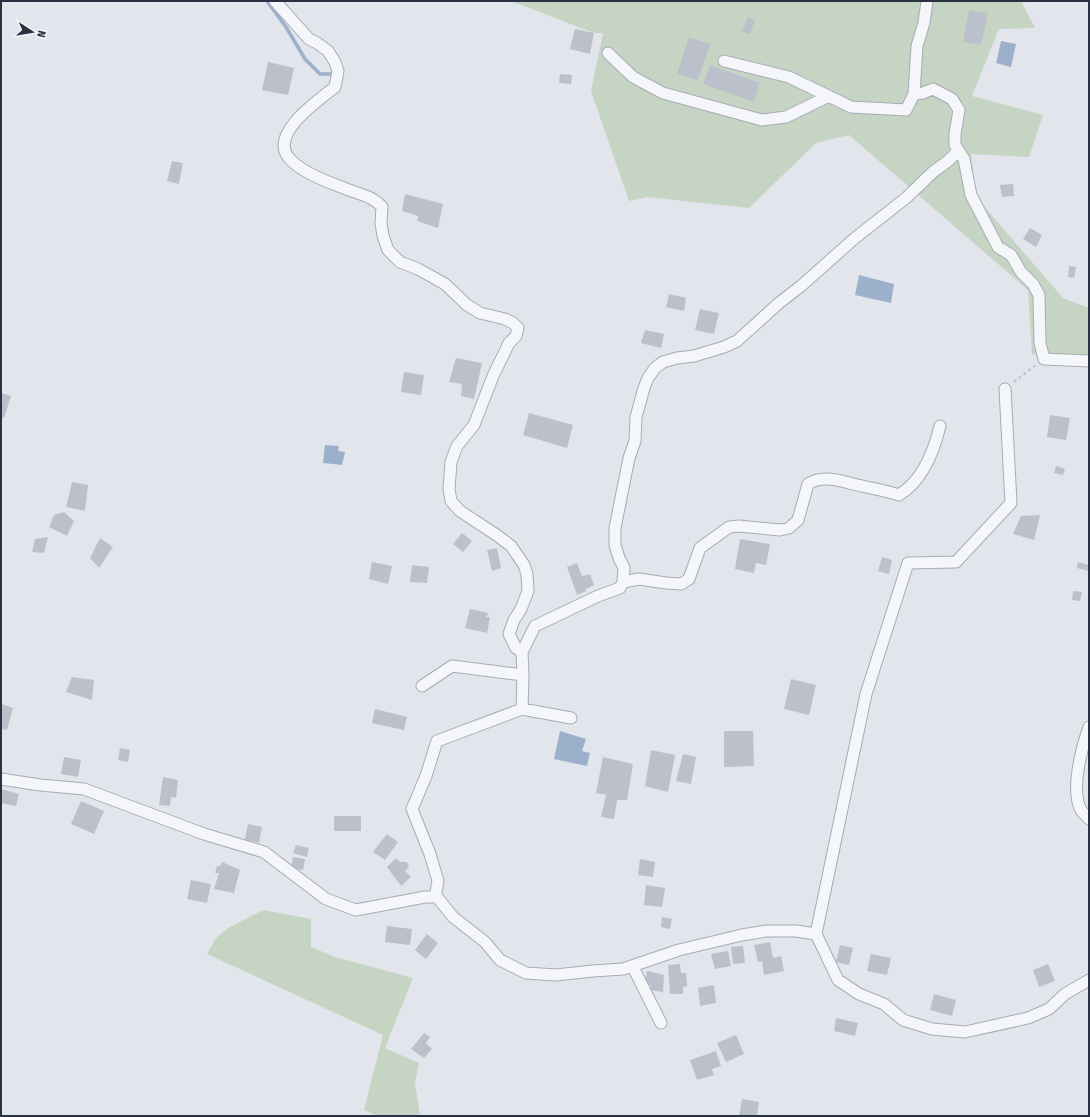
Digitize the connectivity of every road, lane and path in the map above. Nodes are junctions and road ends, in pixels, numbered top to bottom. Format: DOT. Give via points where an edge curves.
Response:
graph roads {
  1 [pos="275,1"];
  2 [pos="927,1"];
  3 [pos="608,53"];
  4 [pos="724,61"];
  5 [pos="914,94"];
  6 [pos="829,96"];
  7 [pos="958,150"];
  8 [pos="1044,359"];
  9 [pos="1089,362"];
  10 [pos="1005,389"];
  11 [pos="940,426"];
  12 [pos="623,582"];
  13 [pos="522,652"];
  14 [pos="523,675"];
  15 [pos="422,686"];
  16 [pos="522,709"];
  17 [pos="571,718"];
  18 [pos="1089,727"];
  19 [pos="1,779"];
  20 [pos="1089,819"];
  21 [pos="435,897"];
  22 [pos="816,934"];
  23 [pos="633,966"];
  24 [pos="1089,980"];
  25 [pos="661,1023"];
  1 -- 13 [label="street" via="308,39 328,51 338,71 335,87 299,117 285,138 284,149 288,157 297,166 311,173 378,201 382,206 381,223 388,250 400,262 432,275 480,313 505,319 518,328 493,376 474,425 457,446 451,462 449,489 451,501 460,511 511,546 524,565 528,591 510,634 516,648"];
  2 -- 5 [label="street" via="917,46"];
  3 -- 6 [label="street" via="634,77 663,93 762,120 786,117"];
  4 -- 6 [label="street" via="789,77"];
  5 -- 6 [label="street" via="906,110 851,107"];
  5 -- 7 [label="street" via="933,89 952,100 959,110 955,139"];
  7 -- 8 [label="street" via="964,159 971,195 998,247 1011,255 1039,295 1040,343"];
  7 -- 12 [label="street" via="906,198 855,238 737,341 694,356 663,362 655,368 644,388 636,417 635,441 629,458 615,528 615,545 624,568"];
  8 -- 9 [label="street"];
  8 -- 10 [label="path"];
  10 -- 22 [label="street" via="1011,504 956,562 908,563 866,694"];
  11 -- 12 [label="street" via="936,442 922,472 908,489 899,495 840,480 812,481 806,489 798,520 789,528 780,530 729,526 700,548 689,579 681,584 639,579"];
  12 -- 13 [label="street" via="620,588 535,626"];
  13 -- 14 [label="street"];
  14 -- 15 [label="street" via="452,666"];
  14 -- 16 [label="street"];
  16 -- 17 [label="street"];
  16 -- 21 [label="street" via="437,741 412,809 438,881"];
  18 -- 20 [label="street" via="1078,767 1076,791 1080,809"];
  19 -- 21 [label="street" via="84,789 204,834 264,852 326,899 356,910"];
  21 -- 23 [label="street" via="454,917 485,942 500,960 526,973 556,975"];
  22 -- 23 [label="street" via="766,931 742,935 680,950"];
  22 -- 24 [label="street" via="838,980 859,994 884,1004 903,1020 932,1029 965,1032 1028,1018 1049,1009 1065,994"];
  23 -- 25 [label="street"];
}
